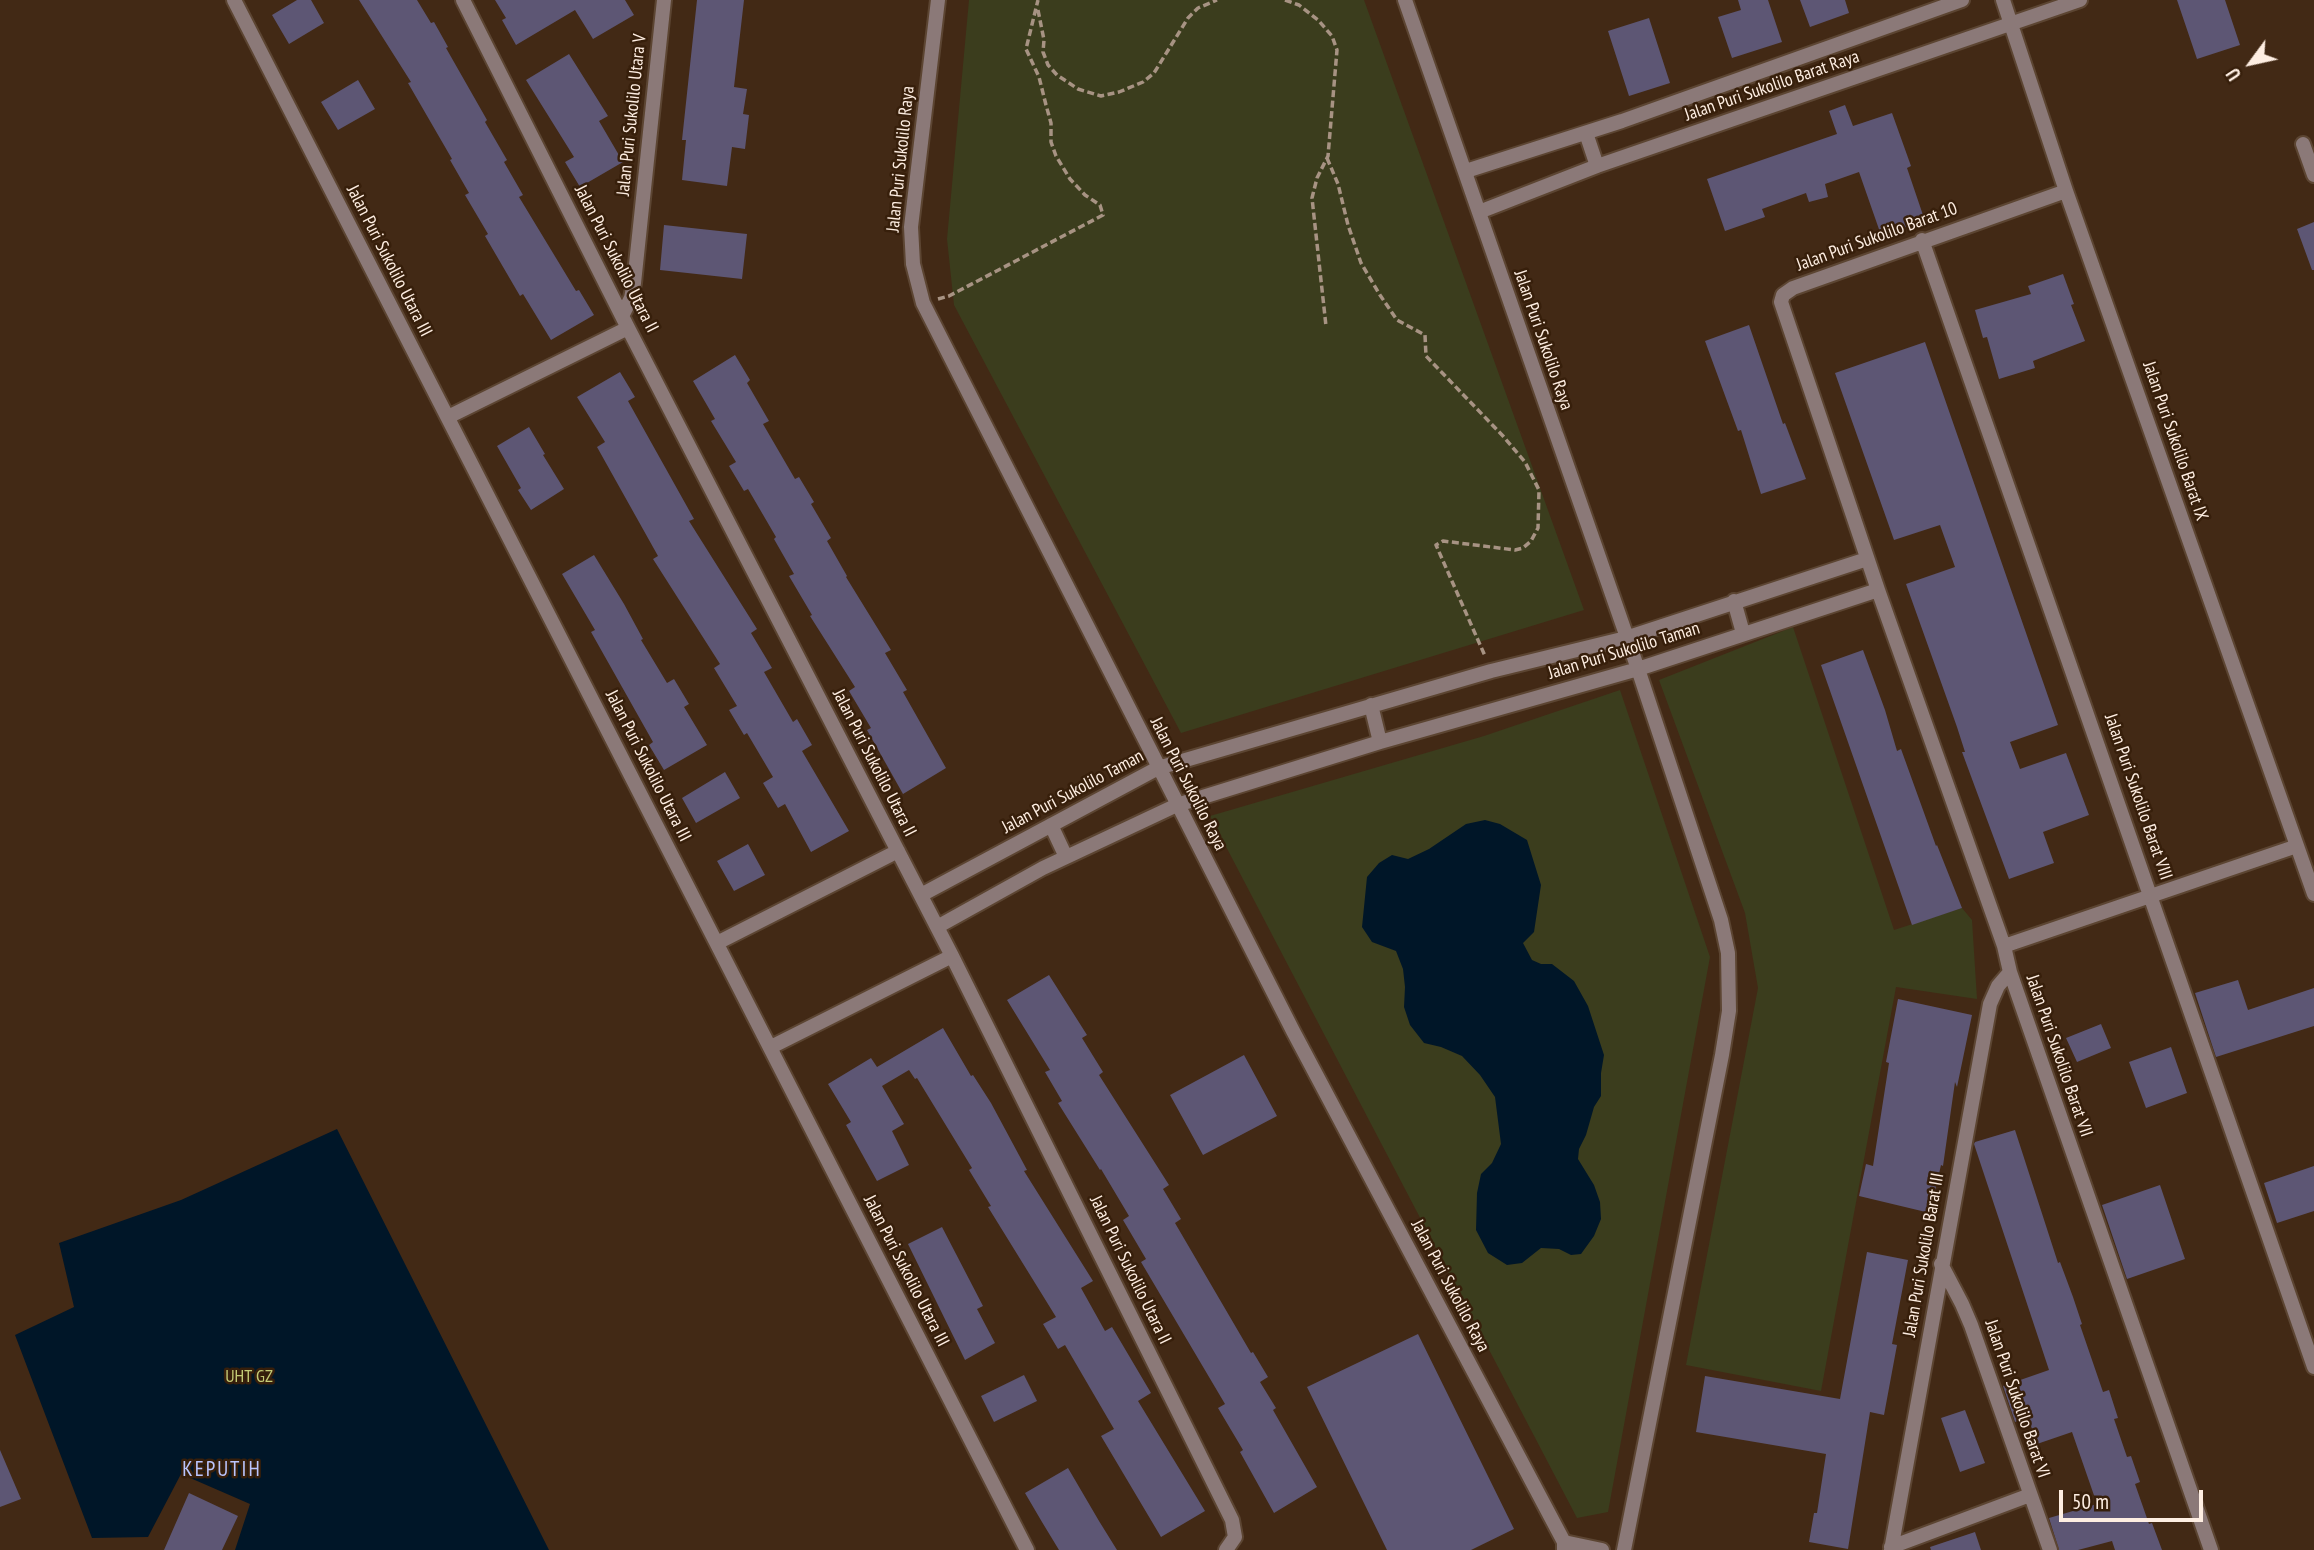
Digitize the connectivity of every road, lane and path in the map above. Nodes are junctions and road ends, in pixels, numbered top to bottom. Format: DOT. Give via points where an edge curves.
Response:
graph roads {
  1 [pos="234,0"];
  2 [pos="463,0"];
  3 [pos="938,0"];
  4 [pos="1038,0"];
  5 [pos="1217,0"];
  6 [pos="1285,0"];
  7 [pos="1405,0"];
  8 [pos="1962,0"];
  9 [pos="2003,0"];
  10 [pos="2080,0"];
  11 [pos="662,3"];
  12 [pos="1037,8"];
  13 [pos="2010,23"];
  14 [pos="1586,133"];
  15 [pos="2303,144"];
  16 [pos="1327,159"];
  17 [pos="1597,166"];
  18 [pos="1466,172"];
  19 [pos="2314,175"];
  20 [pos="2067,191"];
  21 [pos="1479,212"];
  22 [pos="1922,240"];
  23 [pos="923,303"];
  24 [pos="625,321"];
  25 [pos="1326,326"];
  26 [pos="447,417"];
  27 [pos="1867,559"];
  28 [pos="1872,575"];
  29 [pos="1878,590"];
  30 [pos="1734,601"];
  31 [pos="1743,633"];
  32 [pos="1626,638"];
  33 [pos="1638,669"];
  34 [pos="1491,671"];
  35 [pos="1371,705"];
  36 [pos="1380,742"];
  37 [pos="1158,768"];
  38 [pos="1177,805"];
  39 [pos="1051,825"];
  40 [pos="2297,846"];
  41 [pos="898,851"];
  42 [pos="1066,857"];
  43 [pos="2314,894"];
  44 [pos="921,895"];
  45 [pos="2152,895"];
  46 [pos="937,927"];
  47 [pos="717,943"];
  48 [pos="2004,946"];
  49 [pos="952,956"];
  50 [pos="2010,972"];
  51 [pos="771,1047"];
  52 [pos="1941,1265"];
  53 [pos="2314,1367"];
  54 [pos="2030,1495"];
  55 [pos="1564,1546"];
  56 [pos="1891,1548"];
  57 [pos="1227,1549"];
  58 [pos="1027,1550"];
  59 [pos="1602,1550"];
  60 [pos="1623,1550"];
  61 [pos="2050,1550"];
  62 [pos="2211,1550"];
  1 -- 26 [label="street, Jalan Puri Sukolilo Utara III"];
  2 -- 24 [label="street, Jalan Puri Sukolilo Utara II"];
  3 -- 23 [label="street, Jalan Puri Sukolilo Raya" via="911,227 913,264"];
  4 -- 12 [label="path"];
  5 -- 12 [label="path" via="1188,18 1143,82 1101,96 1078,89 1048,65"];
  6 -- 16 [label="path" via="1318,20 1337,50"];
  7 -- 18 [label="street, Jalan Puri Sukolilo Raya"];
  8 -- 14 [label="street, Jalan Puri Sukolilo Barat Raya"];
  9 -- 13 [label="street, Jalan Puri Sukolilo Barat IX"];
  10 -- 13 [label="street, Jalan Puri Sukolilo Barat Raya"];
  11 -- 24 [label="street, Jalan Puri Sukolilo Utara V" via="634,283"];
  12 -- 23 [label="path" via="1026,49 1039,78 1051,123 1051,142 1070,179 1100,205 1104,215 949,296"];
  13 -- 17 [label="street, Jalan Puri Sukolilo Barat Raya"];
  13 -- 20 [label="street, Jalan Puri Sukolilo Barat IX"];
  14 -- 17 [label="street"];
  14 -- 18 [label="street, Jalan Puri Sukolilo Barat Raya"];
  15 -- 19 [label="street"];
  16 -- 25 [label="path" via="1312,198"];
  16 -- 34 [label="path" via="1361,263 1396,320 1425,335 1426,356 1525,462 1539,490 1538,528 1523,548 1443,541 1436,545"];
  17 -- 21 [label="street, Jalan Puri Sukolilo Barat Raya"];
  18 -- 21 [label="street, Jalan Puri Sukolilo Raya"];
  20 -- 22 [label="street, Jalan Puri Sukolilo Barat 10"];
  20 -- 40 [label="street, Jalan Puri Sukolilo Barat IX"];
  21 -- 32 [label="street, Jalan Puri Sukolilo Raya"];
  22 -- 27 [label="street, Jalan Puri Sukolilo Barat 10" via="1793,288 1781,298"];
  22 -- 45 [label="street, Jalan Puri Sukolilo Barat VIII"];
  23 -- 37 [label="street, Jalan Puri Sukolilo Raya"];
  24 -- 26 [label="street"];
  24 -- 41 [label="street, Jalan Puri Sukolilo Utara II"];
  26 -- 47 [label="street, Jalan Puri Sukolilo Utara III"];
  27 -- 28 [label="street, Jalan Puri Sukolilo Barat 10"];
  27 -- 30 [label="street, Jalan Puri Sukolilo Taman"];
  28 -- 29 [label="street, Jalan Puri Sukolilo Barat VII"];
  29 -- 31 [label="street, Jalan Puri Sukolilo Taman"];
  29 -- 48 [label="street, Jalan Puri Sukolilo Barat VII"];
  30 -- 31 [label="street"];
  30 -- 32 [label="street, Jalan Puri Sukolilo Taman"];
  31 -- 33 [label="street, Jalan Puri Sukolilo Taman"];
  32 -- 33 [label="street, Jalan Puri Sukolilo Raya"];
  32 -- 34 [label="street, Jalan Puri Sukolilo Taman"];
  33 -- 36 [label="street, Jalan Puri Sukolilo Taman"];
  33 -- 60 [label="street, Jalan Puri Sukolilo Raya" via="1721,920 1730,983 1722,1055"];
  34 -- 35 [label="street, Jalan Puri Sukolilo Taman"];
  35 -- 36 [label="street"];
  35 -- 37 [label="street, Jalan Puri Sukolilo Taman"];
  36 -- 38 [label="street, Jalan Puri Sukolilo Taman"];
  37 -- 38 [label="street, Jalan Puri Sukolilo Raya"];
  37 -- 39 [label="street, Jalan Puri Sukolilo Taman"];
  38 -- 42 [label="street, Jalan Puri Sukolilo Taman"];
  38 -- 55 [label="street, Jalan Puri Sukolilo Raya"];
  39 -- 42 [label="street"];
  39 -- 44 [label="street, Jalan Puri Sukolilo Taman"];
  40 -- 43 [label="street, Jalan Puri Sukolilo Barat IX"];
  40 -- 45 [label="street"];
  41 -- 44 [label="street, Jalan Puri Sukolilo Utara II"];
  41 -- 47 [label="street"];
  42 -- 46 [label="street, Jalan Puri Sukolilo Taman"];
  44 -- 46 [label="street, Jalan Puri Sukolilo Utara II"];
  45 -- 48 [label="street"];
  45 -- 53 [label="street, Jalan Puri Sukolilo Barat VIII"];
  46 -- 49 [label="street, Jalan Puri Sukolilo Utara II"];
  47 -- 51 [label="street, Jalan Puri Sukolilo Utara III"];
  48 -- 50 [label="street, Jalan Puri Sukolilo Barat VII"];
  49 -- 51 [label="street"];
  49 -- 57 [label="street, Jalan Puri Sukolilo Utara II" via="1233,1520 1236,1537"];
  50 -- 52 [label="street, Jalan Puri Sukolilo Barat III" via="1990,1004"];
  50 -- 62 [label="street, Jalan Puri Sukolilo Barat VII"];
  51 -- 58 [label="street, Jalan Puri Sukolilo Utara III"];
  52 -- 54 [label="street, Jalan Puri Sukolilo Barat VI" via="1962,1304"];
  52 -- 56 [label="street, Jalan Puri Sukolilo Barat III"];
  54 -- 56 [label="street"];
  54 -- 61 [label="street, Jalan Puri Sukolilo Barat VI"];
  55 -- 59 [label="street"];
}
